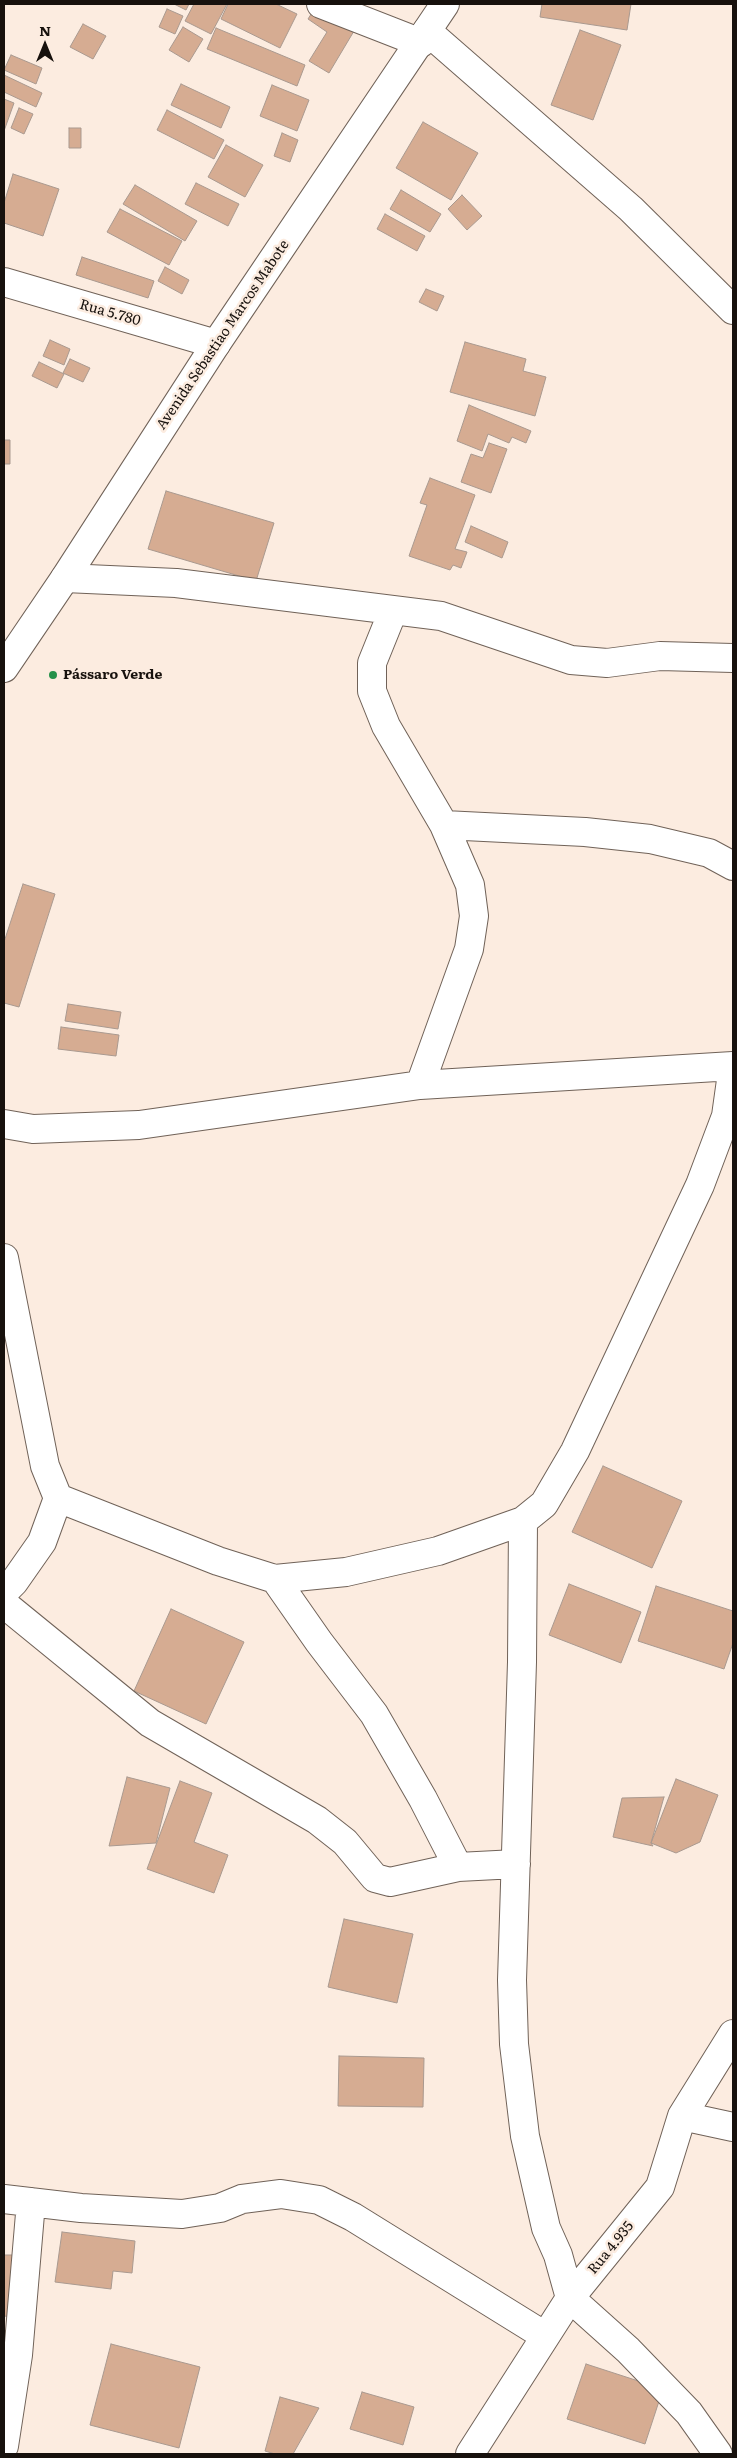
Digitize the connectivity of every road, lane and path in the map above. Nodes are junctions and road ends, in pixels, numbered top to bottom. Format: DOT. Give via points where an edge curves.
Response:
graph roads {
  1 [pos="321,4"];
  2 [pos="446,4"];
  3 [pos="424,37"];
  4 [pos="4,282"];
  5 [pos="733,310"];
  6 [pos="216,344"];
  7 [pos="65,578"];
  8 [pos="393,611"];
  9 [pos="733,658"];
  10 [pos="4,668"];
  11 [pos="444,825"];
  12 [pos="733,866"];
  13 [pos="420,1086"];
  14 [pos="4,1124"];
  15 [pos="4,1258"];
  16 [pos="58,1498"];
  17 [pos="523,1521"];
  18 [pos="275,1580"];
  19 [pos="4,1592"];
  20 [pos="4,1604"];
  21 [pos="516,1864"];
  22 [pos="458,1867"];
  23 [pos="733,2034"];
  24 [pos="682,2116"];
  25 [pos="733,2127"];
  26 [pos="4,2199"];
  27 [pos="31,2202"];
  28 [pos="570,2298"];
  29 [pos="545,2336"];
  30 [pos="4,2446"];
  31 [pos="470,2454"];
  32 [pos="718,2454"];
  1 -- 3 [label="street"];
  2 -- 3 [label="street, Avenida Sebastiao Marcos Mabote"];
  3 -- 5 [label="street" via="631,209"];
  3 -- 6 [label="street, Avenida Sebastiao Marcos Mabote"];
  4 -- 6 [label="street, Rua 5.780"];
  6 -- 7 [label="street, Avenida Sebastiao Marcos Mabote"];
  7 -- 8 [label="street" via="176,583"];
  7 -- 10 [label="street, Avenida Sebastiao Marcos Mabote"];
  8 -- 9 [label="street" via="441,616 571,660 607,663 660,656"];
  8 -- 11 [label="street" via="372,663 372,691 386,726"];
  11 -- 12 [label="street" via="585,832 650,839 709,853"];
  11 -- 13 [label="street" via="470,885 474,916 469,949"];
  13 -- 14 [label="street" via="139,1125 33,1129"];
  13 -- 17 [label="street" via="733,1066 726,1116 700,1185 575,1451 544,1504"];
  15 -- 16 [label="street" via="44,1466"];
  16 -- 18 [label="street"];
  16 -- 19 [label="street" via="42,1542"];
  17 -- 18 [label="street" via="438,1551 346,1572"];
  17 -- 21 [label="street"];
  18 -- 22 [label="street" via="374,1714"];
  20 -- 22 [label="street" via="150,1723 318,1820 345,1842 375,1878 390,1882"];
  21 -- 22 [label="street"];
  21 -- 28 [label="street" via="512,1980 514,2044 525,2136 546,2228"];
  23 -- 24 [label="street, Rua 4.935"];
  24 -- 25 [label="street"];
  24 -- 28 [label="street, Rua 4.935" via="660,2187"];
  26 -- 27 [label="street"];
  27 -- 29 [label="street" via="182,2214 220,2208 242,2199 281,2194 319,2200"];
  27 -- 30 [label="street" via="18,2355"];
  28 -- 29 [label="street, Rua 4.935"];
  28 -- 32 [label="street" via="628,2350 690,2413"];
  29 -- 31 [label="street, Rua 4.935"];
}
